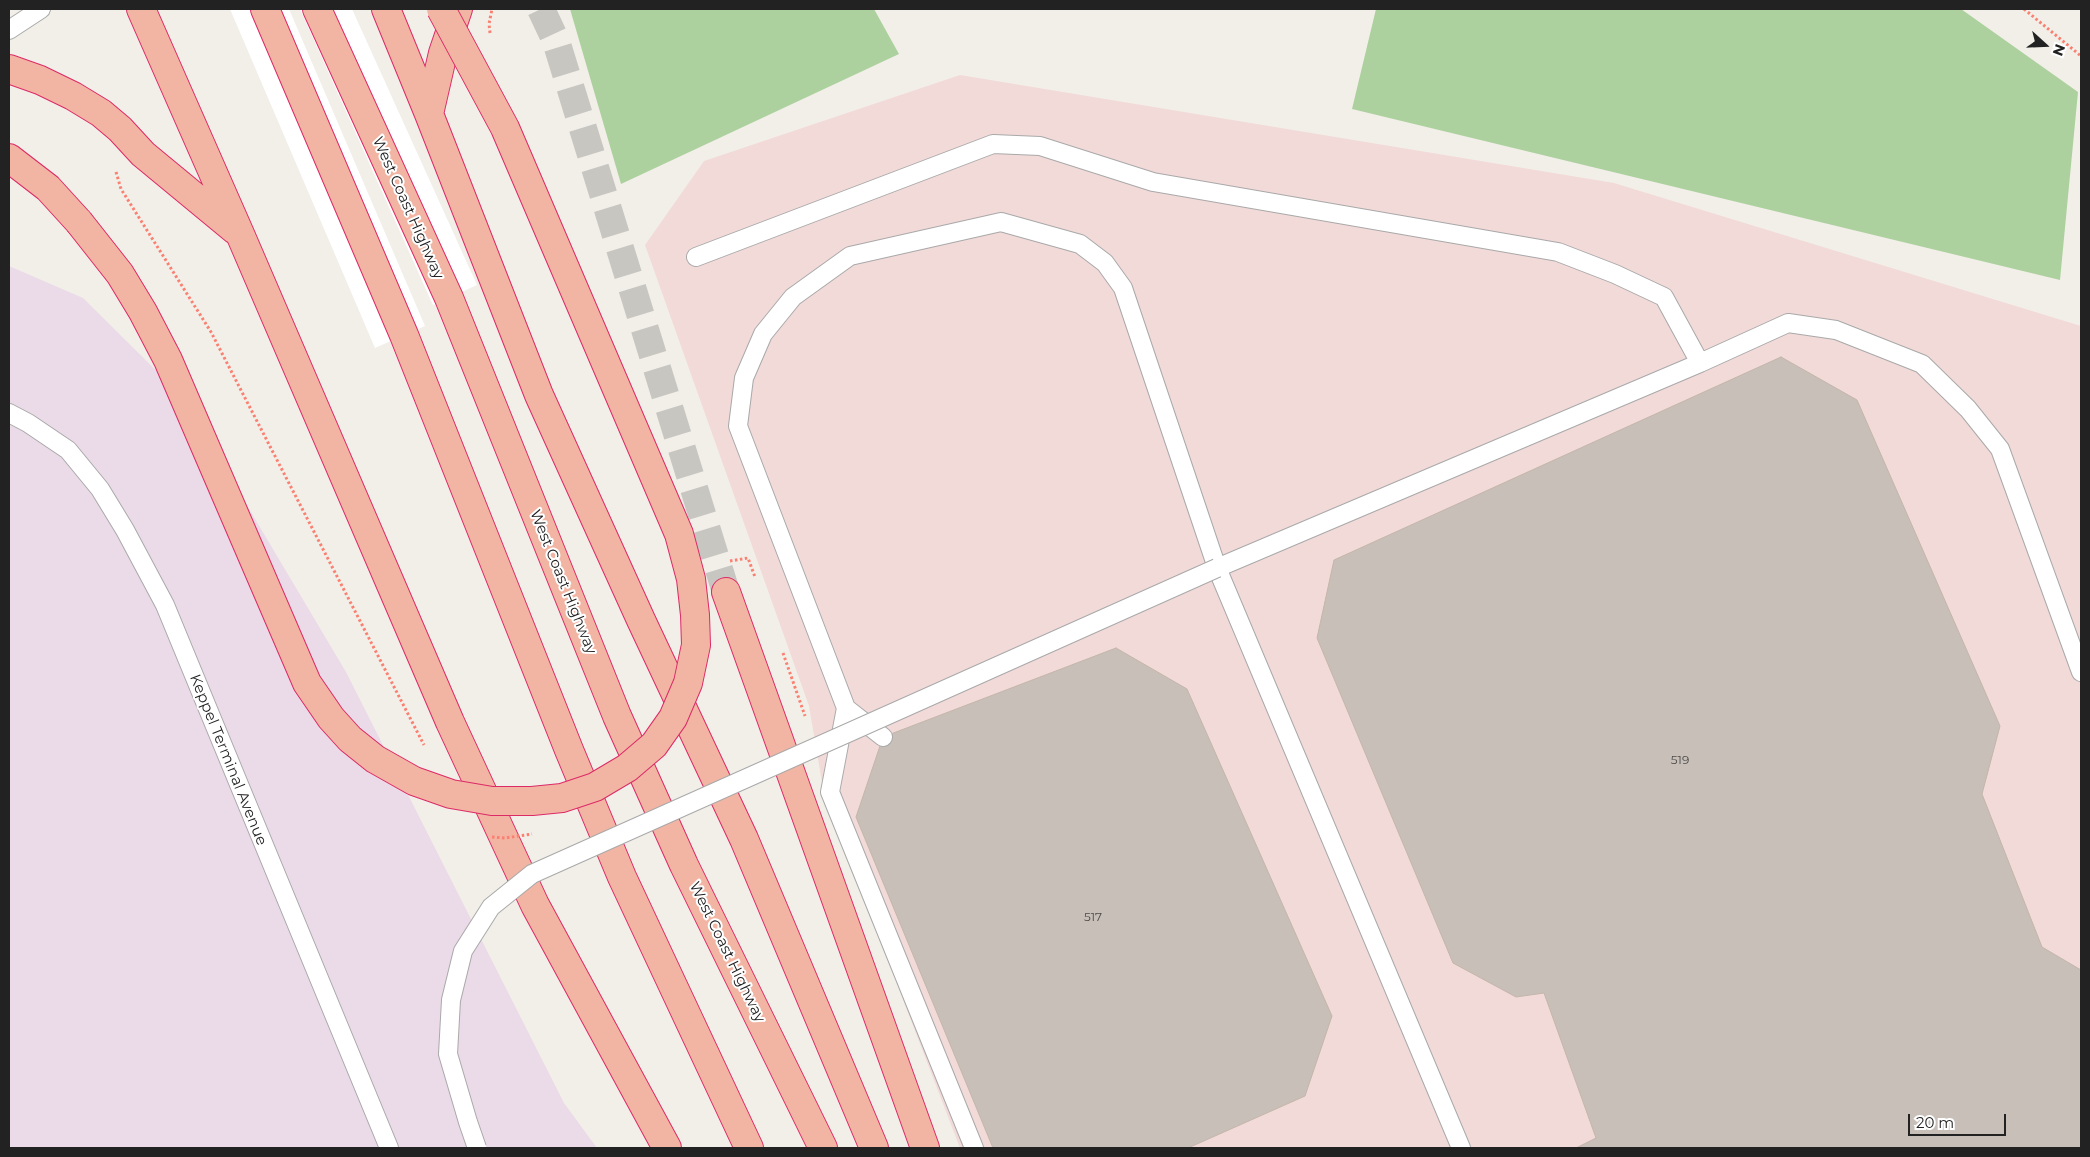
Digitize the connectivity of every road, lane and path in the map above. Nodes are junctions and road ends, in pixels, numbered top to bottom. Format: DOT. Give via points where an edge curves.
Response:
graph roads {
  1 [pos="41,9"];
  2 [pos="141,9"];
  3 [pos="265,9"];
  4 [pos="317,9"];
  5 [pos="386,9"];
  6 [pos="441,9"];
  7 [pos="458,9"];
  8 [pos="2024,9"];
  9 [pos="9,30"];
  10 [pos="2081,56"];
  11 [pos="9,69"];
  12 [pos="429,114"];
  13 [pos="9,158"];
  14 [pos="113,164"];
  15 [pos="240,234"];
  16 [pos="696,258"];
  17 [pos="1700,363"];
  18 [pos="9,413"];
  19 [pos="1216,568"];
  20 [pos="726,592"];
  21 [pos="2081,672"];
  22 [pos="846,708"];
  23 [pos="883,737"];
  24 [pos="425,747"];
  25 [pos="389,1148"];
  26 [pos="477,1148"];
  27 [pos="667,1148"];
  28 [pos="749,1148"];
  29 [pos="823,1148"];
  30 [pos="874,1148"];
  31 [pos="925,1148"];
  32 [pos="974,1148"];
  33 [pos="1461,1148"];
  1 -- 9 [label="lane"];
  2 -- 15 [label="highway"];
  3 -- 28 [label="highway" via="404,335 618,868"];
  4 -- 29 [label="highway, West Coast Highway" via="449,298 617,716 684,864"];
  5 -- 12 [label="highway"];
  6 -- 13 [label="highway, bridge" via="505,128 680,534 691,579 696,645 688,683 673,718 654,745 627,768 595,787 562,798 532,801 492,801 451,794 414,781 375,758 331,718 308,683 168,360 143,312 120,274 79,222 48,188"];
  7 -- 12 [label="highway" via="443,53"];
  8 -- 10 [label="path"];
  11 -- 15 [label="highway" via="40,80 101,113 143,154"];
  12 -- 30 [label="highway" via="539,396 744,839"];
  14 -- 24 [label="path" via="121,189 211,332"];
  15 -- 27 [label="highway" via="450,722 535,905"];
  16 -- 17 [label="lane" via="993,144 1040,146 1153,182 1558,252 1664,297"];
  17 -- 19 [label="lane"];
  17 -- 21 [label="lane" via="1788,323 1836,330 1922,364 1968,409 2000,448"];
  18 -- 25 [label="lane, Keppel Terminal Avenue" via="68,450 100,489 165,605"];
  19 -- 22 [label="lane" via="1123,288 1105,263 1080,244 1001,222 850,256 793,297 763,334 744,378 738,426"];
  19 -- 26 [label="lane, bridge" via="532,874 491,907 463,951 451,1000 448,1054"];
  19 -- 33 [label="lane"];
  20 -- 31 [label="highway"];
  22 -- 23 [label="lane"];
  22 -- 32 [label="lane" via="830,792"];
}
